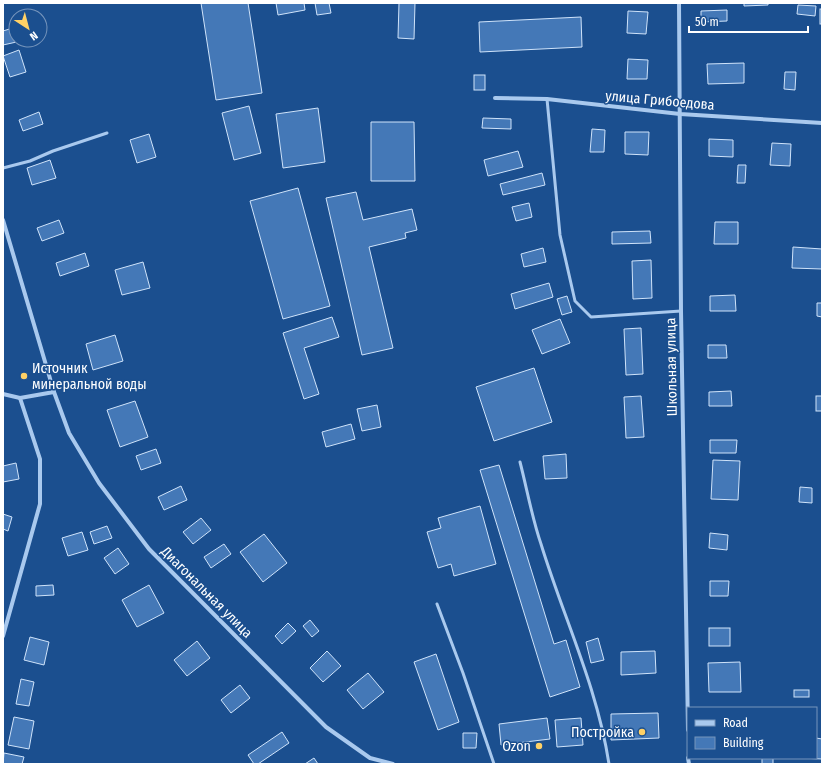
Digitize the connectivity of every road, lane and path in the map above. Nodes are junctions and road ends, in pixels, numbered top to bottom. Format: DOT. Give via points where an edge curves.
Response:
graph roads {
  1 [pos="679,3"];
  2 [pos="495,98"];
  3 [pos="547,99"];
  4 [pos="680,114"];
  5 [pos="822,123"];
  6 [pos="107,133"];
  7 [pos="3,168"];
  8 [pos="3,220"];
  9 [pos="681,311"];
  10 [pos="54,392"];
  11 [pos="3,394"];
  12 [pos="20,398"];
  13 [pos="520,462"];
  14 [pos="437,604"];
  15 [pos="3,636"];
  16 [pos="688,707"];
  17 [pos="393,764"];
  18 [pos="494,764"];
  19 [pos="609,764"];
  1 -- 4 [label="street, Школьная улица"];
  2 -- 3 [label="street, улица Грибоедова"];
  3 -- 4 [label="street, улица Грибоедова"];
  3 -- 9 [label="lane" via="560,235 575,301 591,317"];
  4 -- 5 [label="street, улица Грибоедова"];
  4 -- 9 [label="street, Школьная улица"];
  6 -- 7 [label="lane"];
  8 -- 10 [label="street, Диагональная улица"];
  9 -- 16 [label="street, Школьная улица"];
  10 -- 12 [label="street"];
  10 -- 17 [label="street, Диагональная улица" via="69,433 99,483 149,549 326,727 370,758"];
  11 -- 12 [label="street"];
  12 -- 15 [label="street" via="40,459 40,504"];
  13 -- 19 [label="lane" via="541,544 589,680"];
  14 -- 18 [label="lane"];
}
